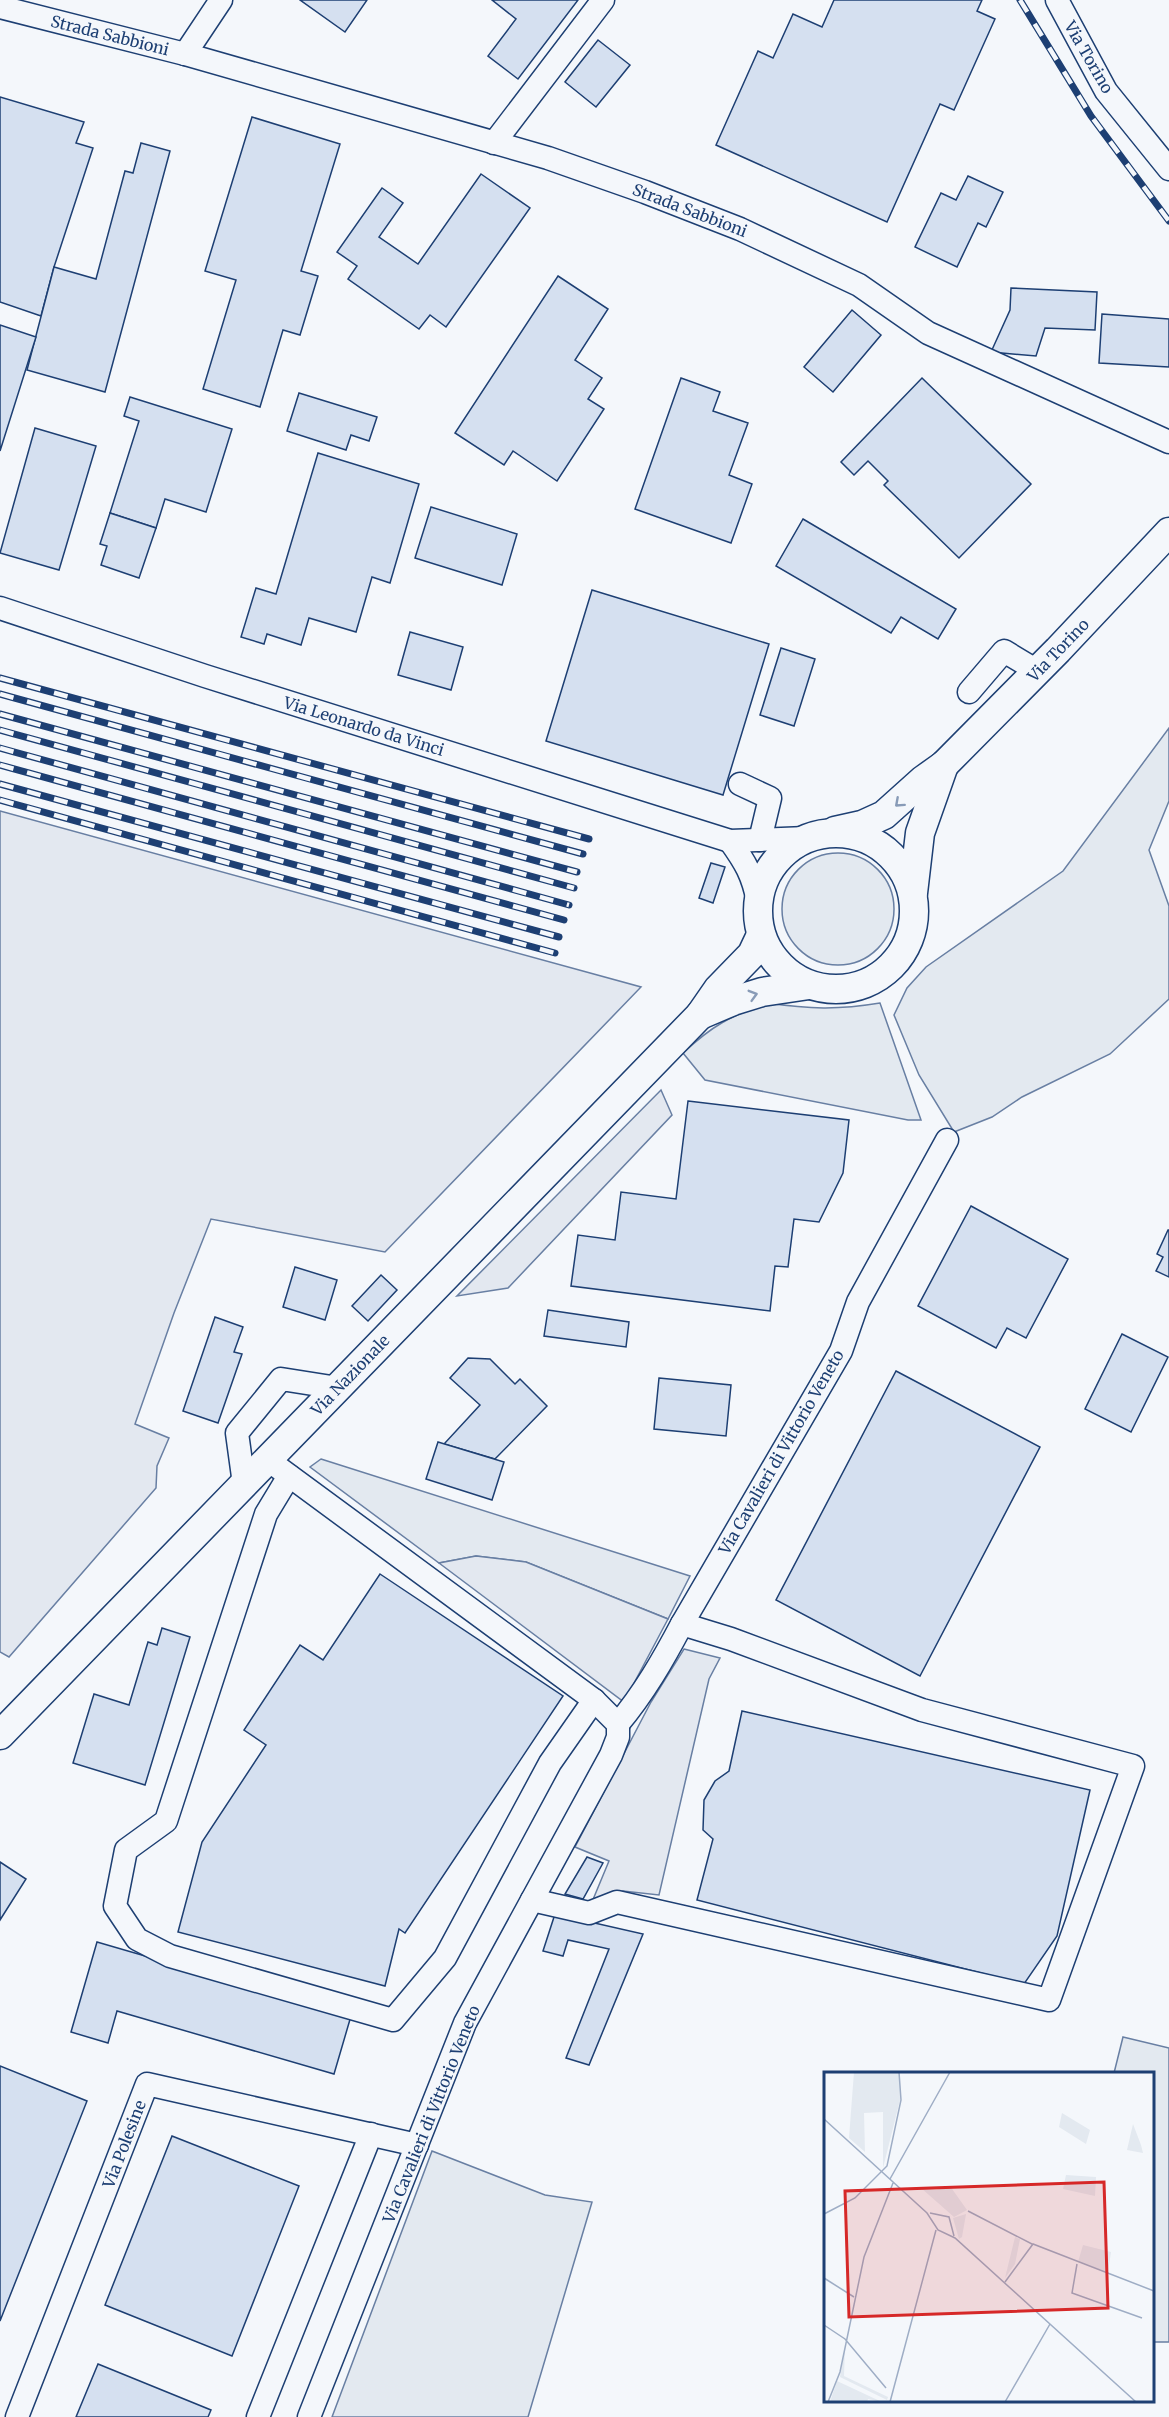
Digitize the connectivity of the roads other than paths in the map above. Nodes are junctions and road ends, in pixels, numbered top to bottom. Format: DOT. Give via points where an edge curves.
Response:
graph roads {
  1 [pos="221,0"];
  2 [pos="603,0"];
  3 [pos="1057,0"];
  4 [pos="0,7"];
  5 [pos="185,54"];
  6 [pos="494,143"];
  7 [pos="1169,169"];
  8 [pos="1167,444"];
  9 [pos="1169,532"];
  10 [pos="0,608"];
  11 [pos="1037,672"];
  12 [pos="969,692"];
  13 [pos="944,765"];
  14 [pos="740,784"];
  15 [pos="818,835"];
  16 [pos="760,840"];
  17 [pos="730,841"];
  18 [pos="913,894"];
  19 [pos="758,902"];
  20 [pos="762,935"];
  21 [pos="809,985"];
  22 [pos="700,1015"];
  23 [pos="946,1140"];
  24 [pos="338,1388"];
  25 [pos="279,1468"];
  26 [pos="244,1484"];
  27 [pos="682,1624"];
  28 [pos="594,1700"];
  29 [pos="618,1724"];
  30 [pos="0,1735"];
  31 [pos="532,1900"];
  32 [pos="371,2134"];
  33 [pos="417,2145"];
  34 [pos="17,2417"];
  35 [pos="258,2417"];
  36 [pos="309,2417"];
  1 -- 5 [label="street, Strada Sabbioni"];
  2 -- 6 [label="street"];
  3 -- 7 [label="street, Via Torino" via="1106,91"];
  4 -- 5 [label="street, Strada Sabbioni"];
  5 -- 6 [label="street, Strada Sabbioni"];
  6 -- 8 [label="street, Strada Sabbioni" via="549,158 740,229 860,285 928,333"];
  9 -- 11 [label="main road, Via Torino"];
  10 -- 17 [label="street, Via Leonardo da Vinci"];
  11 -- 12 [label="street" via="1004,651"];
  11 -- 13 [label="main road, Via Torino"];
  13 -- 15 [label="main road, Via Torino, one-way" via="884,815 862,825"];
  13 -- 18 [label="main road, Via Torino" via="920,833"];
  14 -- 16 [label="street" via="770,798"];
  15 -- 16 [label="street, Via Leonardo da Vinci"];
  15 -- 18 [label="main road" via="845,832 884,848 901,867"];
  15 -- 19 [label="main road" via="787,849 776,861 767,874"];
  16 -- 17 [label="street, Via Leonardo da Vinci"];
  17 -- 19 [label="street" via="749,869"];
  18 -- 21 [label="main road" via="913,927 892,966 869,982 848,988"];
  19 -- 20 [label="main road"];
  20 -- 21 [label="main road" via="775,960 790,975"];
  20 -- 22 [label="main road, Via Nazionale" via="752,954 717,989"];
  22 -- 21 [label="main road, Via Nazionale, one-way" via="762,992"];
  22 -- 24 [label="main road, Via Nazionale"];
  23 -- 27 [label="street, Via Cavalieri di Vittorio Veneto" via="858,1302 841,1351"];
  24 -- 25 [label="main road, Via Nazionale"];
  24 -- 26 [label="street" via="281,1378 237,1433"];
  25 -- 26 [label="main road, Via Nazionale"];
  25 -- 28 [label="street"];
  25 -- 28 [label="street" via="166,1821 126,1851 115,1906 137,1939 170,1956 393,2020 445,1958 550,1763"];
  26 -- 30 [label="main road, Via Nazionale"];
  27 -- 29 [label="street, Via Cavalieri di Vittorio Veneto" via="643,1693"];
  27 -- 31 [label="street" via="922,1710 1133,1766 1049,2000 616,1902 589,1913"];
  28 -- 29 [label="street"];
  29 -- 31 [label="street, Via Cavalieri di Vittorio Veneto" via="611,1755"];
  31 -- 33 [label="street, Via Cavalieri di Vittorio Veneto" via="465,2023"];
  32 -- 33 [label="street, Via Polesine"];
  32 -- 34 [label="street, Via Polesine" via="147,2084"];
  32 -- 35 [label="street"];
  33 -- 36 [label="street, Via Cavalieri di Vittorio Veneto"];
}
